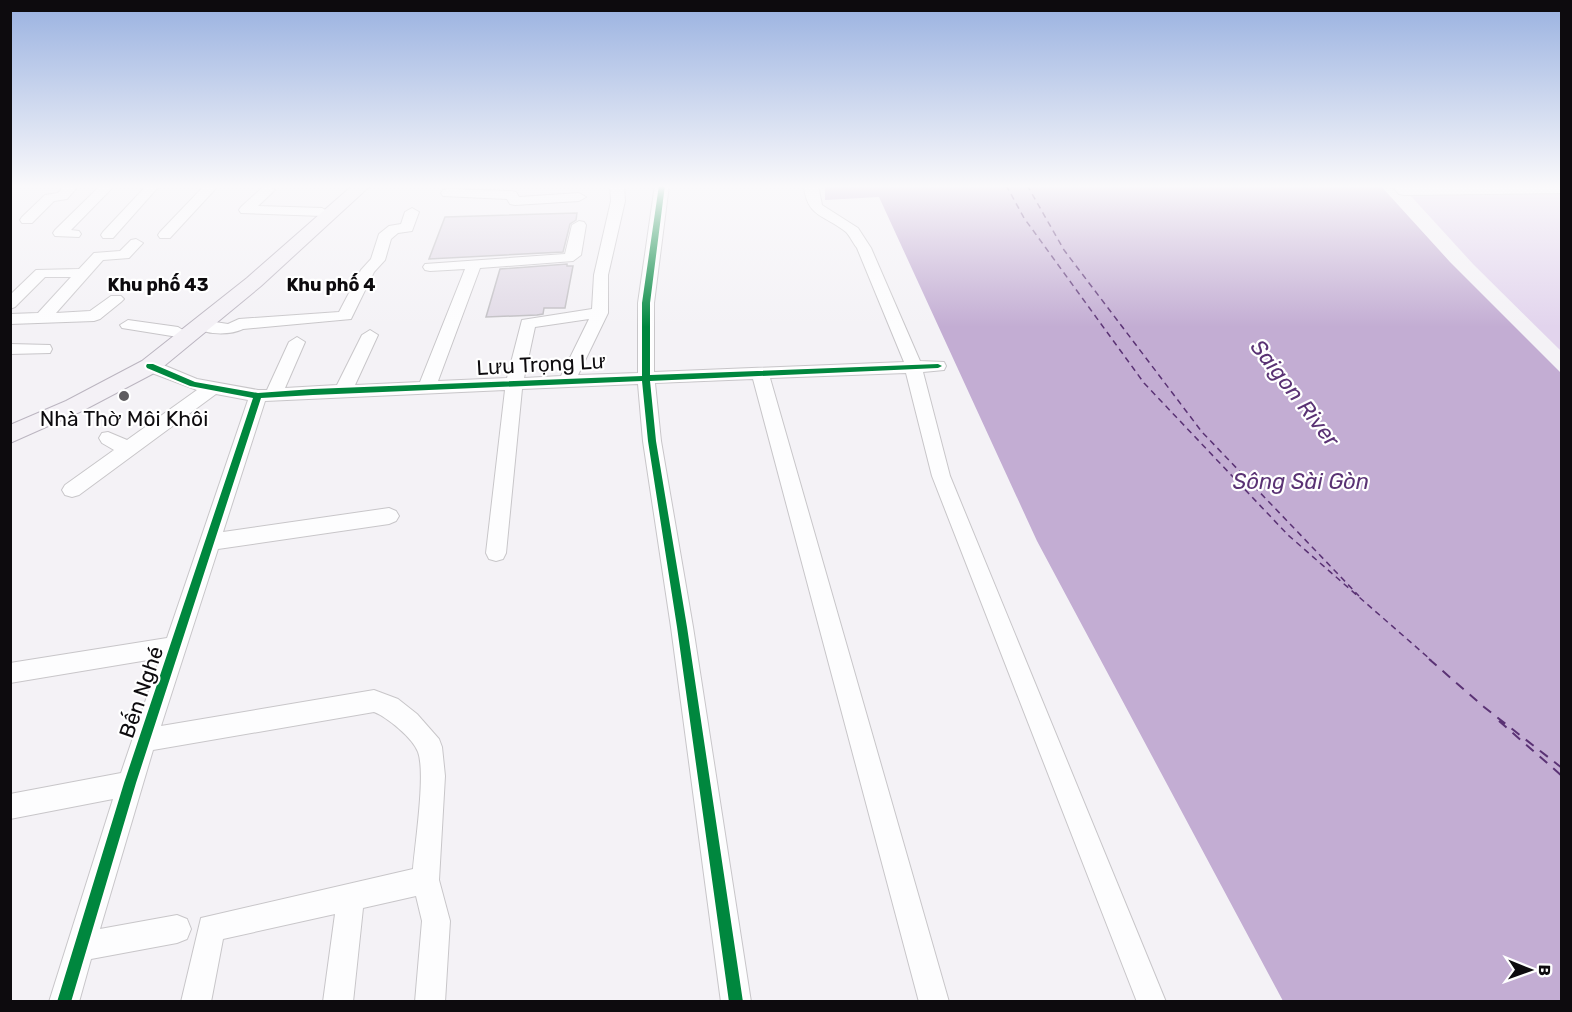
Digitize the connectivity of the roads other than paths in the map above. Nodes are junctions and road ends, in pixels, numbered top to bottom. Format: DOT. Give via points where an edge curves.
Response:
graph roads {
  1 [pos="61,232"];
  2 [pos="111,232"];
  3 [pos="168,232"];
  4 [pos="299,232"];
  5 [pos="310,232"];
  6 [pos="390,232"];
  7 [pos="578,232"];
  8 [pos="611,232"];
  9 [pos="656,232"];
  10 [pos="854,232"];
  11 [pos="74,234"];
  12 [pos="108,235"];
  13 [pos="165,235"];
  14 [pos="136,243"];
  15 [pos="474,266"];
  16 [pos="430,267"];
  17 [pos="84,273"];
  18 [pos="116,299"];
  19 [pos="10,304"];
  20 [pos="600,313"];
  21 [pos="42,318"];
  22 [pos="10,319"];
  23 [pos="128,325"];
  24 [pos="190,331"];
  25 [pos="370,335"];
  26 [pos="297,342"];
  27 [pos="10,349"];
  28 [pos="44,350"];
  29 [pos="145,363"];
  30 [pos="938,366"];
  31 [pos="914,367"];
  32 [pos="760,373"];
  33 [pos="646,377"];
  34 [pos="567,381"];
  35 [pos="514,383"];
  36 [pos="214,387"];
  37 [pos="427,387"];
  38 [pos="343,391"];
  39 [pos="265,396"];
  40 [pos="10,426"];
  41 [pos="10,435"];
  42 [pos="108,438"];
  43 [pos="128,449"];
  44 [pos="72,490"];
  45 [pos="389,516"];
  46 [pos="211,542"];
  47 [pos="496,553"];
  48 [pos="176,645"];
  49 [pos="10,673"];
  50 [pos="144,740"];
  51 [pos="130,783"];
  52 [pos="10,807"];
  53 [pos="426,880"];
  54 [pos="351,897"];
  55 [pos="177,929"];
  56 [pos="80,947"];
  57 [pos="64,1002"];
  58 [pos="196,1002"];
  59 [pos="338,1002"];
  60 [pos="430,1002"];
  61 [pos="736,1002"];
  62 [pos="934,1002"];
  63 [pos="1152,1002"];
  1 -- 11 [label="street"];
  2 -- 12 [label="street"];
  3 -- 13 [label="street"];
  4 -- 24 [label="main road"];
  5 -- 24 [label="main road"];
  6 -- 24 [label="street" via="345,316"];
  7 -- 15 [label="street" via="574,255 570,257"];
  8 -- 20 [label="street" via="602,275"];
  9 -- 33 [label="street" via="646,303"];
  10 -- 31 [label="street"];
  14 -- 17 [label="street" via="124,255 99,256"];
  15 -- 16 [label="street"];
  15 -- 37 [label="street"];
  17 -- 19 [label="street" via="41,273"];
  17 -- 21 [label="street"];
  18 -- 21 [label="street" via="100,318"];
  20 -- 34 [label="street"];
  20 -- 35 [label="street" via="528,323"];
  21 -- 22 [label="street"];
  23 -- 24 [label="street"];
  24 -- 29 [label="main road"];
  25 -- 38 [label="street"];
  26 -- 39 [label="street, Bến Nghé"];
  27 -- 28 [label="street"];
  29 -- 36 [label="street, Lưu Trọng Lư" via="193,384"];
  29 -- 40 [label="main road"];
  29 -- 41 [label="main road" via="113,387"];
  30 -- 31 [label="street, Lưu Trọng Lư"];
  31 -- 32 [label="street, Lưu Trọng Lư"];
  31 -- 63 [label="street" via="941,476"];
  32 -- 33 [label="street, Lưu Trọng Lư"];
  32 -- 62 [label="street"];
  33 -- 34 [label="street, Lưu Trọng Lư"];
  33 -- 61 [label="street" via="652,441"];
  34 -- 35 [label="street, Lưu Trọng Lư"];
  35 -- 37 [label="street, Lưu Trọng Lư"];
  35 -- 47 [label="street"];
  36 -- 39 [label="street, Lưu Trọng Lư"];
  36 -- 43 [label="street"];
  37 -- 38 [label="street, Lưu Trọng Lư"];
  38 -- 39 [label="street, Lưu Trọng Lư"];
  39 -- 46 [label="street, Bến Nghé"];
  42 -- 43 [label="street"];
  43 -- 44 [label="street"];
  45 -- 46 [label="street"];
  46 -- 48 [label="street, Bến Nghé"];
  48 -- 49 [label="street"];
  48 -- 50 [label="street, Bến Nghé"];
  50 -- 51 [label="street, Bến Nghé"];
  50 -- 53 [label="street" via="374,701 390,707 430,747 433,776"];
  51 -- 52 [label="street"];
  51 -- 56 [label="street, Bến Nghé"];
  53 -- 54 [label="street"];
  53 -- 60 [label="street" via="436,921"];
  54 -- 58 [label="street" via="211,928"];
  54 -- 59 [label="street"];
  55 -- 56 [label="street"];
  56 -- 57 [label="street, Bến Nghé"];
}
